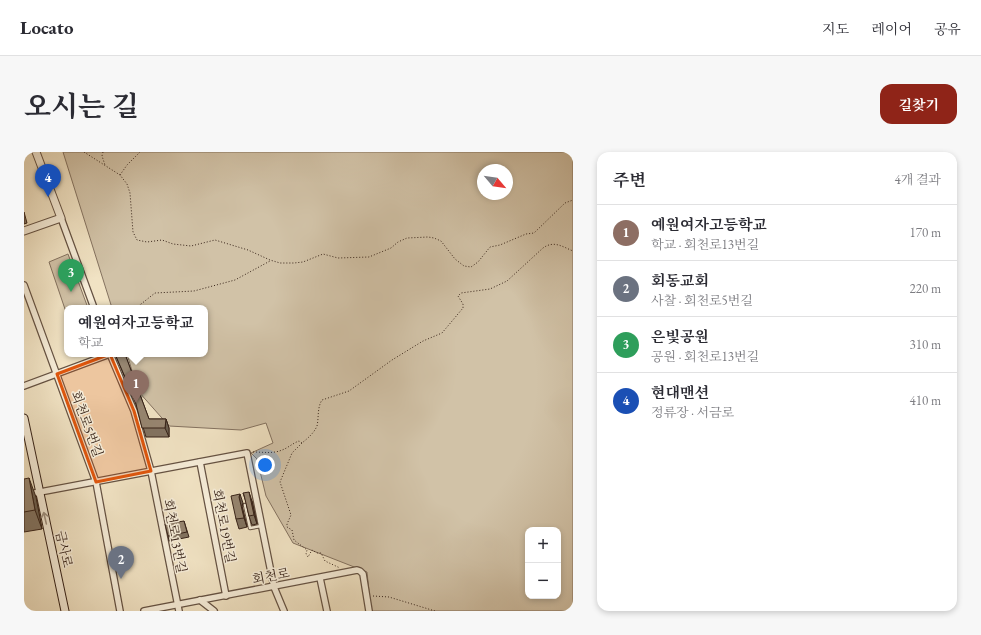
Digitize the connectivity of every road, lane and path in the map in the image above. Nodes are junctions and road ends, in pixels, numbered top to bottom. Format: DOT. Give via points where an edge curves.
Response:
graph roads {
  1 [pos="36,152"];
  2 [pos="84,152"];
  3 [pos="103,152"];
  4 [pos="140,152"];
  5 [pos="105,165"];
  6 [pos="120,175"];
  7 [pos="573,200"];
  8 [pos="61,218"];
  9 [pos="24,231"];
  10 [pos="573,251"];
  11 [pos="270,260"];
  12 [pos="24,285"];
  13 [pos="93,305"];
  14 [pos="140,305"];
  15 [pos="102,357"];
  16 [pos="111,357"];
  17 [pos="57,374"];
  18 [pos="24,386"];
  19 [pos="24,418"];
  20 [pos="302,443"];
  21 [pos="247,453"];
  22 [pos="200,462"];
  23 [pos="151,471"];
  24 [pos="96,482"];
  25 [pos="39,493"];
  26 [pos="24,495"];
  27 [pos="245,505"];
  28 [pos="262,525"];
  29 [pos="344,569"];
  30 [pos="320,578"];
  31 [pos="274,587"];
  32 [pos="372,592"];
  33 [pos="226,596"];
  34 [pos="200,600"];
  35 [pos="179,608"];
  36 [pos="283,610"];
  37 [pos="65,611"];
  38 [pos="120,611"];
  39 [pos="144,611"];
  40 [pos="185,611"];
  41 [pos="214,611"];
  42 [pos="327,611"];
  43 [pos="369,611"];
  44 [pos="435,611"];
  1 -- 8 [label="main road"];
  2 -- 5 [label="path"];
  3 -- 5 [label="path"];
  4 -- 6 [label="path"];
  5 -- 6 [label="path"];
  6 -- 11 [label="path" via="130,193 133,232 137,240 162,240 191,246 215,240"];
  7 -- 11 [label="path" via="565,203 534,233 490,247 471,267 464,266 455,259 441,240 428,236 407,238 369,257 338,258 323,254 303,262 280,263"];
  8 -- 9 [label="main road"];
  8 -- 13 [label="street"];
  10 -- 20 [label="path" via="561,245 549,244 507,282 490,289 461,293 458,296 463,308 442,333 392,360 349,391 322,400 317,426"];
  11 -- 14 [label="path" via="235,280 194,291 155,293"];
  12 -- 17 [label="street, 회천로5번길"];
  15 -- 17 [label="street"];
  16 -- 23 [label="street, 회천로13번길" via="134,411"];
  17 -- 18 [label="street"];
  17 -- 24 [label="street, 회천로5번길"];
  19 -- 25 [label="main road, 금사로"];
  20 -- 21 [label="path" via="299,441 284,450 274,452"];
  20 -- 29 [label="path" via="292,453 280,482 291,515 287,527 292,530 294,540 307,550 308,557 312,550 321,553 325,561"];
  21 -- 22 [label="street"];
  21 -- 28 [label="street"];
  22 -- 23 [label="street"];
  22 -- 33 [label="street, 회천로19번길"];
  23 -- 24 [label="street"];
  23 -- 35 [label="street, 회천로13번길"];
  24 -- 25 [label="street"];
  24 -- 38 [label="street, 회천로5번길"];
  25 -- 26 [label="street"];
  37 -- 25 [label="main road, 금사로, one-way"];
  27 -- 28 [label="lane" via="250,528"];
  28 -- 31 [label="street"];
  30 -- 31 [label="street, 회천로"];
  30 -- 42 [label="street"];
  30 -- 43 [label="street, 회천로" via="360,571 363,574"];
  31 -- 33 [label="street, 회천로"];
  31 -- 36 [label="street"];
  32 -- 44 [label="path" via="372,596 389,597"];
  33 -- 34 [label="street, 회천로"];
  34 -- 35 [label="street, 회천로"];
  34 -- 41 [label="street"];
  35 -- 39 [label="street, 회천로"];
  35 -- 40 [label="street"];
}
